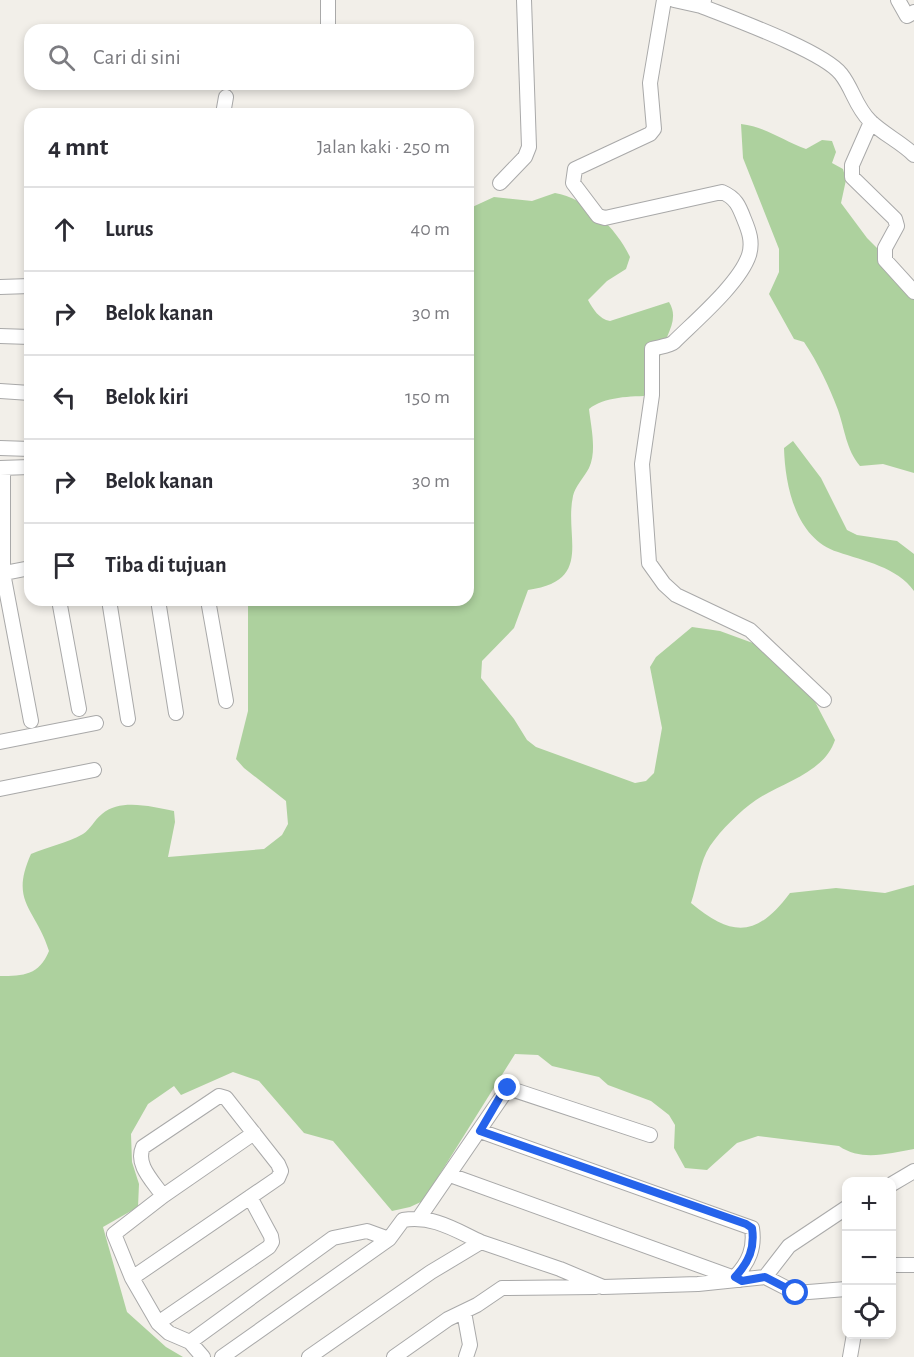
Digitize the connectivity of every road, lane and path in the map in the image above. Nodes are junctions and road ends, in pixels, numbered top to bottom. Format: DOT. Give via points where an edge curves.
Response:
graph roads {
  1 [pos="328,0"];
  2 [pos="524,0"];
  3 [pos="664,0"];
  4 [pos="674,0"];
  5 [pos="898,0"];
  6 [pos="703,3"];
  7 [pos="912,18"];
  8 [pos="328,24"];
  9 [pos="226,97"];
  10 [pos="224,108"];
  11 [pos="871,122"];
  12 [pos="914,154"];
  13 [pos="500,183"];
  14 [pos="24,286"];
  15 [pos="0,287"];
  16 [pos="914,292"];
  17 [pos="0,336"];
  18 [pos="24,337"];
  19 [pos="0,391"];
  20 [pos="24,393"];
  21 [pos="0,448"];
  22 [pos="24,449"];
  23 [pos="24,467"];
  24 [pos="2,468"];
  25 [pos="24,569"];
  26 [pos="2,573"];
  27 [pos="60,606"];
  28 [pos="110,606"];
  29 [pos="159,606"];
  30 [pos="209,606"];
  31 [pos="824,700"];
  32 [pos="226,701"];
  33 [pos="79,709"];
  34 [pos="176,713"];
  35 [pos="128,719"];
  36 [pos="31,721"];
  37 [pos="96,723"];
  38 [pos="0,742"];
  39 [pos="94,770"];
  40 [pos="0,789"];
  41 [pos="480,1131"];
  42 [pos="254,1133"];
  43 [pos="650,1135"];
  44 [pos="914,1171"];
  45 [pos="450,1175"];
  46 [pos="896,1181"];
  47 [pos="163,1196"];
  48 [pos="250,1197"];
  49 [pos="842,1211"];
  50 [pos="419,1218"];
  51 [pos="389,1239"];
  52 [pos="481,1242"];
  53 [pos="896,1265"];
  54 [pos="914,1265"];
  55 [pos="765,1277"];
  56 [pos="132,1278"];
  57 [pos="738,1279"];
  58 [pos="603,1287"];
  59 [pos="842,1289"];
  60 [pos="464,1312"];
  61 [pos="158,1323"];
  62 [pos="853,1339"];
  63 [pos="190,1342"];
  64 [pos="203,1357"];
  65 [pos="222,1357"];
  66 [pos="309,1357"];
  67 [pos="394,1357"];
  68 [pos="466,1357"];
  69 [pos="850,1357"];
  1 -- 8 [label="street"];
  2 -- 13 [label="street" via="529,147 525,157"];
  3 -- 31 [label="street" via="650,83 654,129 575,169 573,183 598,216 604,218 722,192 738,204 751,244 746,263 715,303 673,343 652,349 652,395 642,464 649,563 676,595 750,630"];
  4 -- 6 [label="street"];
  5 -- 7 [label="street"];
  6 -- 11 [label="street" via="828,63 841,74 854,101"];
  9 -- 10 [label="street"];
  11 -- 12 [label="street"];
  11 -- 16 [label="street" via="852,165 852,177 895,219 897,226 885,248 885,260"];
  14 -- 15 [label="street"];
  17 -- 18 [label="street"];
  19 -- 20 [label="street"];
  21 -- 22 [label="street"];
  23 -- 24 [label="street"];
  24 -- 26 [label="street"];
  25 -- 26 [label="street"];
  26 -- 36 [label="street"];
  27 -- 33 [label="street"];
  28 -- 35 [label="street"];
  29 -- 34 [label="street"];
  30 -- 32 [label="street"];
  37 -- 38 [label="street"];
  39 -- 40 [label="street"];
  41 -- 43 [label="street" via="504,1090 514,1089"];
  41 -- 45 [label="street"];
  41 -- 57 [label="street" via="752,1228 752,1254"];
  42 -- 47 [label="street"];
  42 -- 47 [label="street" via="226,1098 213,1099 143,1147 140,1163"];
  42 -- 48 [label="street" via="281,1171 278,1178"];
  44 -- 46 [label="street"];
  45 -- 50 [label="street"];
  45 -- 57 [label="street"];
  47 -- 56 [label="street" via="114,1234"];
  48 -- 56 [label="street"];
  48 -- 61 [label="street" via="271,1236 269,1248"];
  49 -- 55 [label="street" via="789,1246"];
  50 -- 51 [label="street" via="403,1220"];
  50 -- 52 [label="street" via="433,1220"];
  51 -- 63 [label="street" via="367,1231 333,1238"];
  51 -- 65 [label="street"];
  52 -- 58 [label="street"];
  52 -- 66 [label="street"];
  53 -- 54 [label="street"];
  55 -- 57 [label="street"];
  55 -- 59 [label="street" via="796,1293"];
  56 -- 61 [label="street"];
  57 -- 58 [label="street"];
  58 -- 60 [label="street" via="502,1288"];
  60 -- 67 [label="street"];
  60 -- 68 [label="street" via="470,1345"];
  61 -- 63 [label="street"];
  62 -- 69 [label="street"];
  63 -- 64 [label="street"];
}
